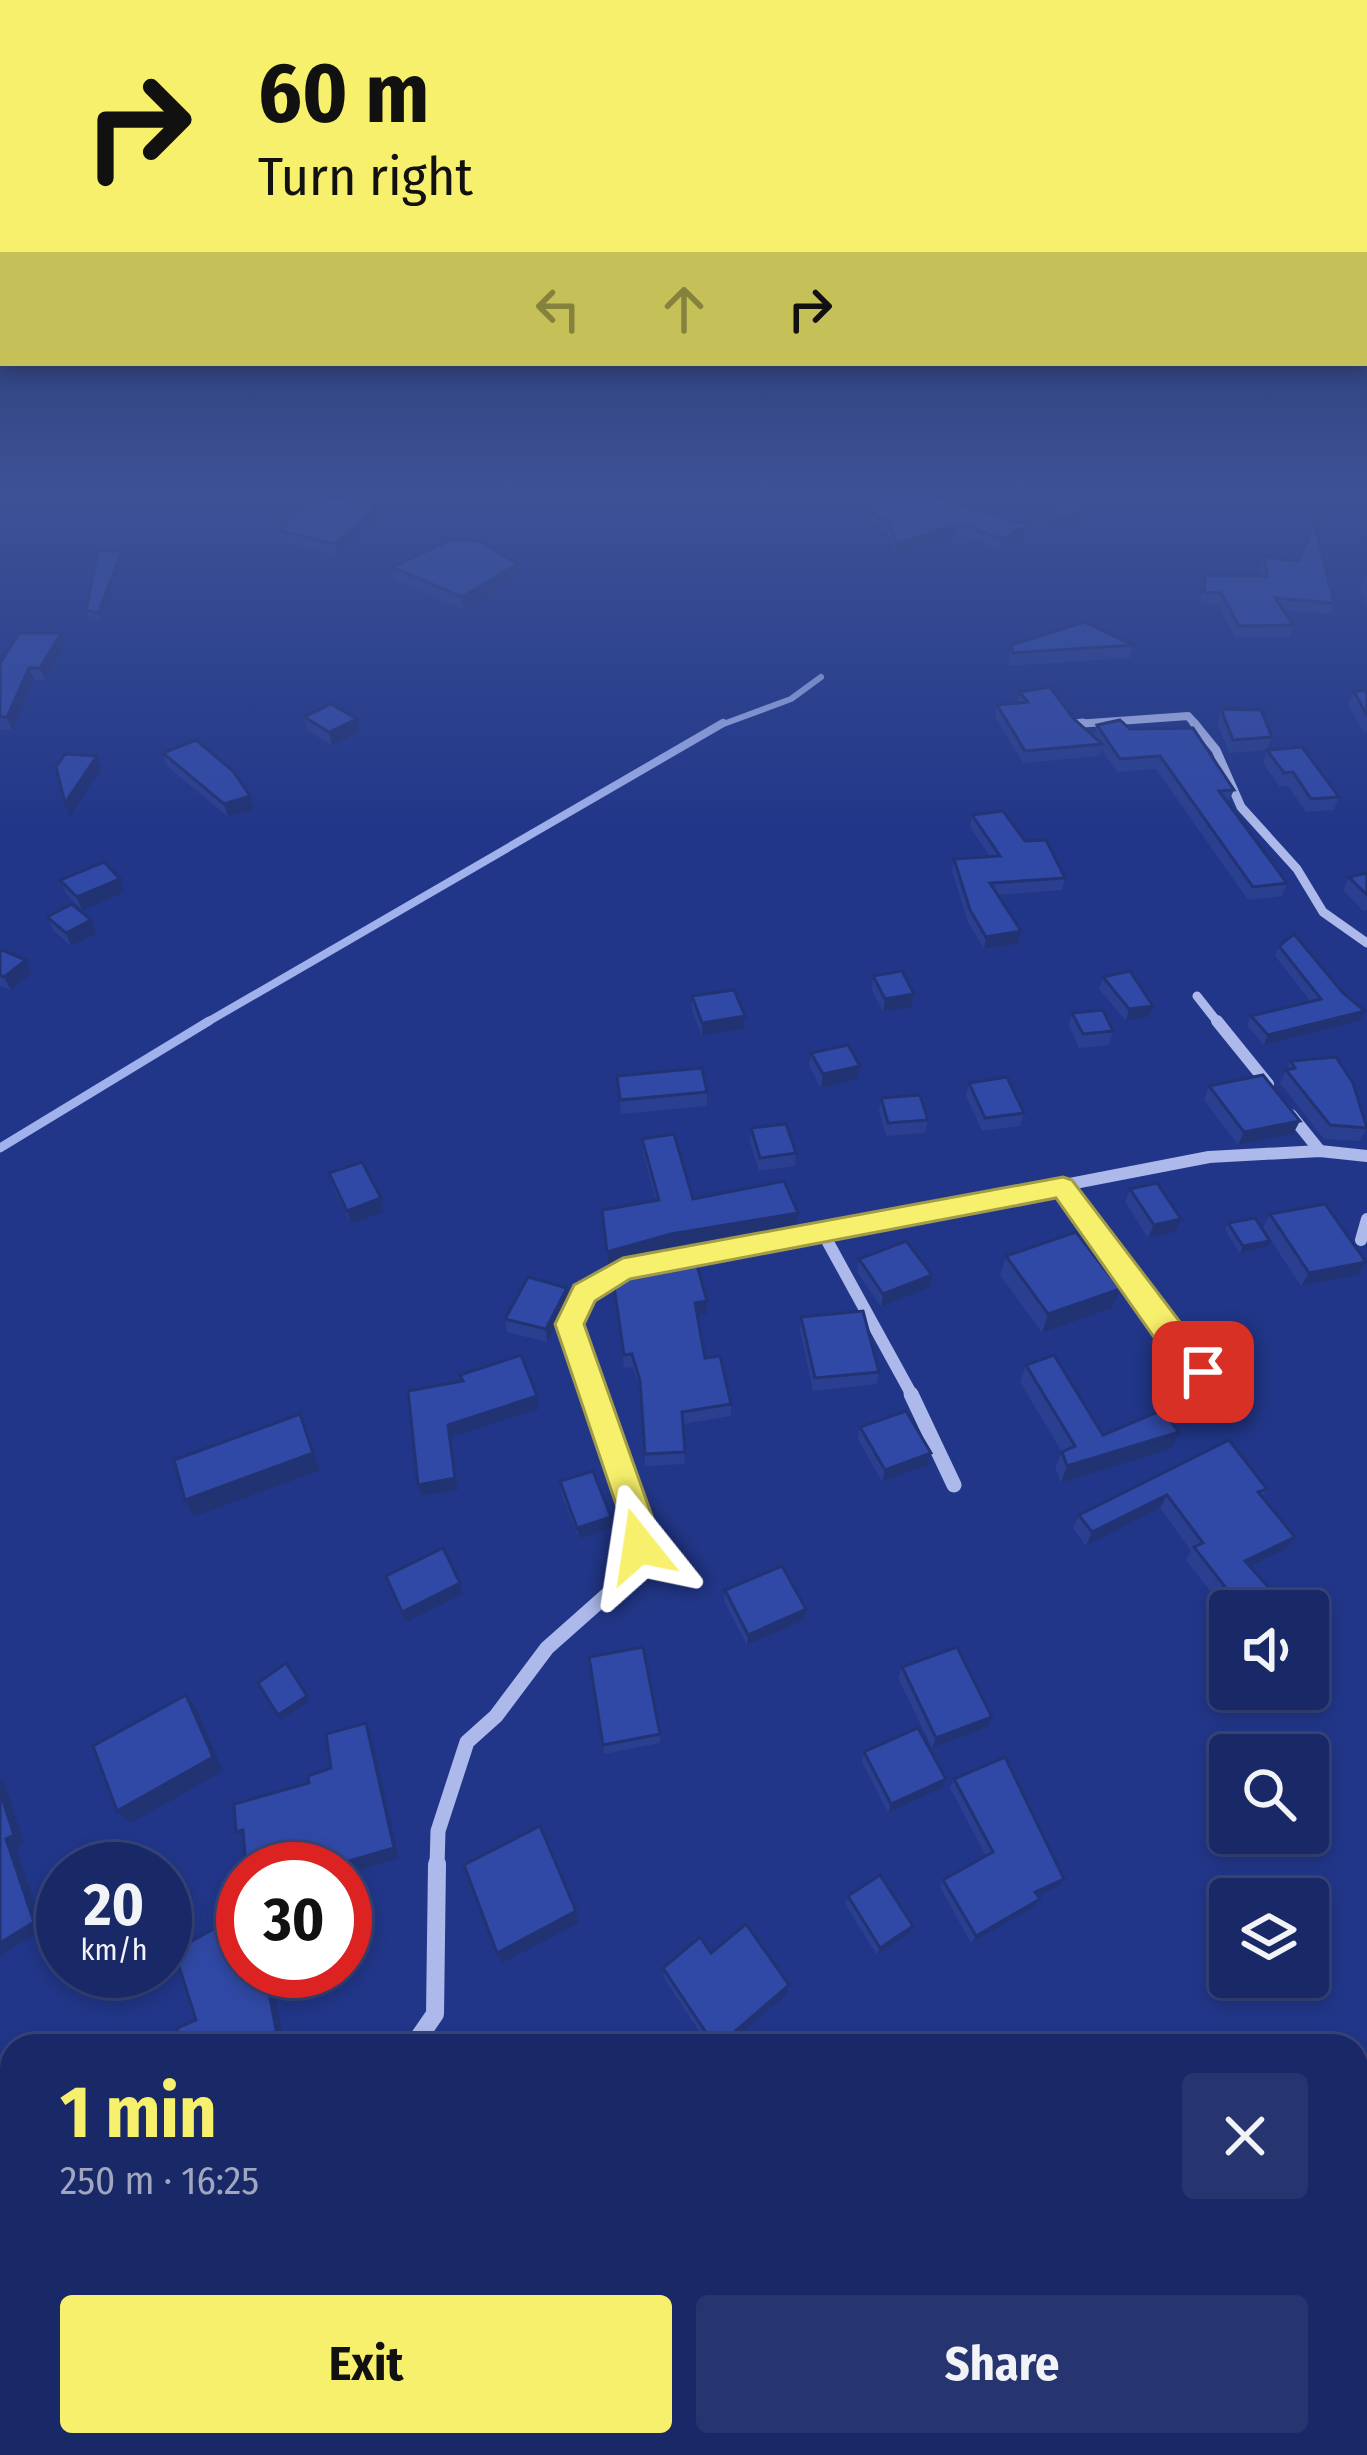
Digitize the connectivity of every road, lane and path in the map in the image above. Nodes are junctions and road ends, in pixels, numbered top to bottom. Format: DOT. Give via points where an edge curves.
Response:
graph roads {
  1 [pos="1076,724"];
  2 [pos="1367,943"];
  3 [pos="1197,997"];
  4 [pos="1319,1151"];
  5 [pos="1367,1156"];
  6 [pos="1063,1187"];
  7 [pos="1367,1219"];
  8 [pos="824,1235"];
  9 [pos="1361,1240"];
  10 [pos="1203,1372"];
  11 [pos="954,1485"];
  12 [pos="421,2034"];
  1 -- 2 [label="street" via="1188,716 1216,751 1241,807 1323,912"];
  3 -- 4 [label="street"];
  4 -- 5 [label="street"];
  4 -- 6 [label="street" via="1209,1157"];
  6 -- 8 [label="street"];
  6 -- 10 [label="street"];
  7 -- 9 [label="street"];
  8 -- 11 [label="street" via="886,1341"];
  8 -- 12 [label="street" via="623,1269 576,1305 571,1340 637,1519 639,1546 609,1593 547,1648 467,1742 438,1831 435,2014"];
}
